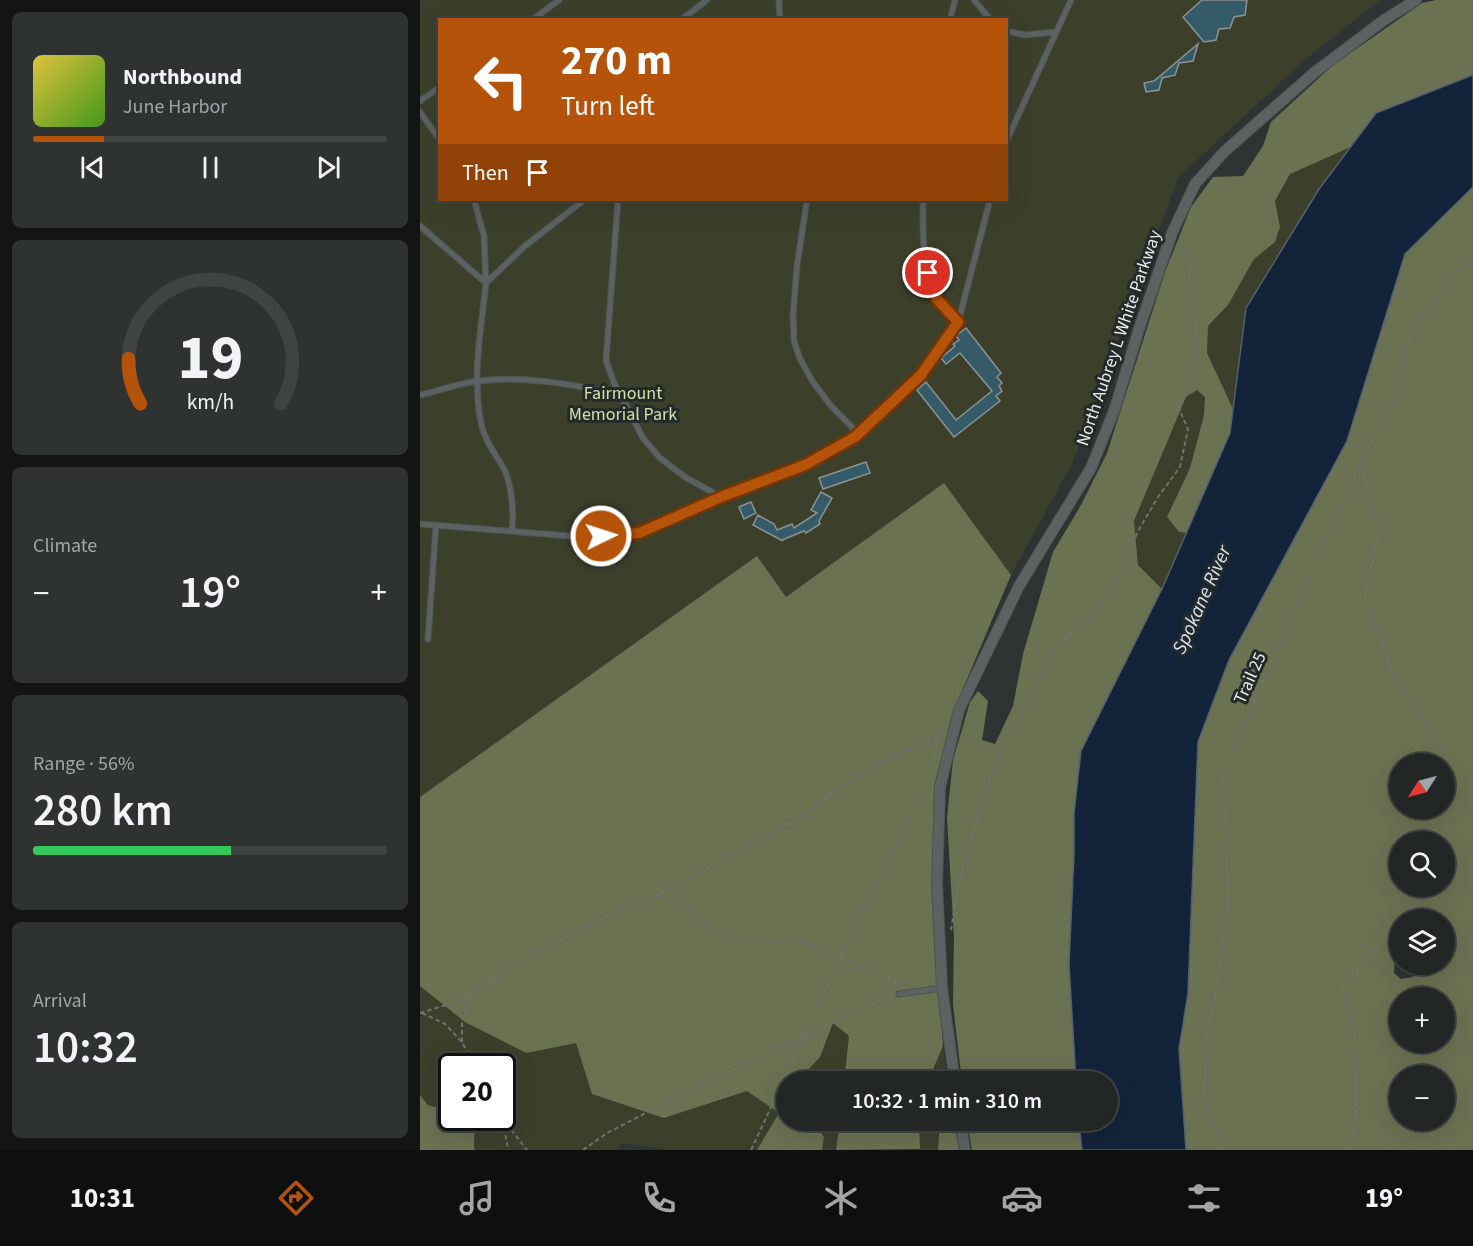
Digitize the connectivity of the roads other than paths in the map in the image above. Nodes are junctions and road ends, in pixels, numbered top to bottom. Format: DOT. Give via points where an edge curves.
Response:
graph roads {
  1 [pos="560,0"];
  2 [pos="707,0"];
  3 [pos="779,0"];
  4 [pos="955,0"];
  5 [pos="974,0"];
  6 [pos="1071,0"];
  7 [pos="1416,0"];
  8 [pos="535,18"];
  9 [pos="684,18"];
  10 [pos="780,18"];
  11 [pos="950,18"];
  12 [pos="989,18"];
  13 [pos="1008,31"];
  14 [pos="1056,32"];
  15 [pos="438,88"];
  16 [pos="420,101"];
  17 [pos="420,112"];
  18 [pos="1008,122"];
  19 [pos="1015,124"];
  20 [pos="438,137"];
  21 [pos="1008,138"];
  22 [pos="474,201"];
  23 [pos="583,201"];
  24 [pos="618,201"];
  25 [pos="807,201"];
  26 [pos="923,201"];
  27 [pos="990,201"];
  28 [pos="420,226"];
  29 [pos="486,283"];
  30 [pos="958,322"];
  31 [pos="477,381"];
  32 [pos="620,394"];
  33 [pos="420,395"];
  34 [pos="859,434"];
  35 [pos="721,497"];
  36 [pos="420,524"];
  37 [pos="436,525"];
  38 [pos="512,531"];
  39 [pos="428,639"];
  40 [pos="942,988"];
  41 [pos="899,994"];
  42 [pos="953,1071"];
  43 [pos="962,1131"];
  44 [pos="965,1150"];
  1 -- 8 [label="lane"];
  2 -- 9 [label="lane"];
  3 -- 10 [label="lane"];
  4 -- 11 [label="lane"];
  5 -- 12 [label="lane"];
  6 -- 14 [label="lane"];
  7 -- 40 [label="street, North Aubrey L White Parkway" via="1315,72 1225,150 1195,184 1172,233 1092,468 1019,586 959,710 940,787 937,884"];
  13 -- 14 [label="lane"];
  14 -- 19 [label="lane"];
  15 -- 16 [label="lane"];
  17 -- 20 [label="lane"];
  18 -- 19 [label="lane"];
  19 -- 21 [label="lane"];
  22 -- 29 [label="lane" via="484,236"];
  23 -- 29 [label="lane" via="525,246"];
  24 -- 32 [label="lane" via="606,360"];
  25 -- 34 [label="lane" via="797,266 794,341 813,382"];
  26 -- 30 [label="lane" via="923,246 928,273 937,299"];
  27 -- 30 [label="lane"];
  28 -- 29 [label="lane"];
  29 -- 31 [label="lane"];
  30 -- 34 [label="lane" via="921,375"];
  31 -- 32 [label="lane" via="530,379"];
  31 -- 33 [label="lane"];
  31 -- 38 [label="lane" via="482,429 505,470 511,495"];
  32 -- 35 [label="lane" via="643,438 660,458"];
  34 -- 35 [label="lane" via="805,465"];
  35 -- 38 [label="lane" via="639,533 583,537"];
  36 -- 37 [label="lane"];
  37 -- 38 [label="lane"];
  37 -- 39 [label="lane"];
  40 -- 41 [label="lane"];
  40 -- 42 [label="street, North Aubrey L White Parkway"];
  43 -- 44 [label="street"];
}
